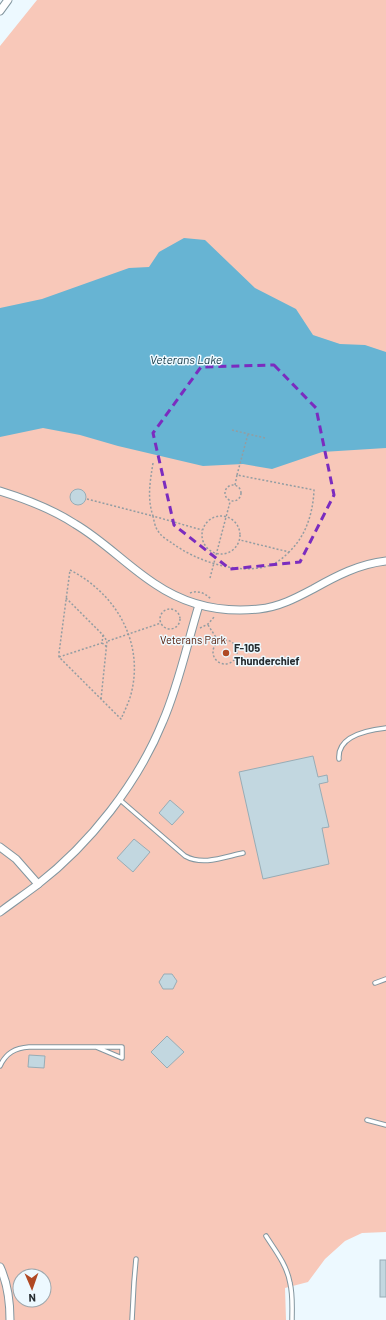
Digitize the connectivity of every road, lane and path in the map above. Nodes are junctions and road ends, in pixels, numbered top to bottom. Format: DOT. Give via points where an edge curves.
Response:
graph roads {
  1 [pos="8,0"];
  2 [pos="0,11"];
  3 [pos="232,430"];
  4 [pos="248,434"];
  5 [pos="265,438"];
  6 [pos="153,463"];
  7 [pos="237,475"];
  8 [pos="235,485"];
  9 [pos="0,491"];
  10 [pos="87,499"];
  11 [pos="230,502"];
  12 [pos="153,516"];
  13 [pos="227,516"];
  14 [pos="202,530"];
  15 [pos="240,540"];
  16 [pos="289,552"];
  17 [pos="216,553"];
  18 [pos="386,560"];
  19 [pos="214,564"];
  20 [pos="210,578"];
  21 [pos="66,598"];
  22 [pos="199,605"];
  23 [pos="215,614"];
  24 [pos="180,619"];
  25 [pos="183,621"];
  26 [pos="161,623"];
  27 [pos="208,624"];
  28 [pos="196,628"];
  29 [pos="128,634"];
  30 [pos="103,635"];
  31 [pos="107,641"];
  32 [pos="102,642"];
  33 [pos="219,642"];
  34 [pos="107,647"];
  35 [pos="59,657"];
  36 [pos="100,700"];
  37 [pos="386,728"];
  38 [pos="339,758"];
  39 [pos="119,799"];
  40 [pos="0,847"];
  41 [pos="243,853"];
  42 [pos="38,884"];
  43 [pos="0,912"];
  44 [pos="386,979"];
  45 [pos="375,983"];
  46 [pos="96,1047"];
  47 [pos="0,1066"];
  48 [pos="367,1120"];
  49 [pos="386,1125"];
  50 [pos="266,1236"];
  51 [pos="136,1259"];
  52 [pos="0,1267"];
  53 [pos="10,1320"];
  54 [pos="132,1320"];
  55 [pos="292,1320"];
  1 -- 2 [label="street"];
  3 -- 4 [label="path"];
  4 -- 5 [label="path"];
  4 -- 7 [label="path"];
  6 -- 12 [label="path" via="149,493"];
  7 -- 8 [label="path"];
  7 -- 16 [label="path" via="314,490 308,523"];
  8 -- 11 [label="path" via="241,491 240,497"];
  8 -- 11 [label="path" via="227,487 224,491 226,499"];
  9 -- 22 [label="street" via="40,505 75,524 154,584 170,594"];
  10 -- 12 [label="path"];
  11 -- 13 [label="path"];
  12 -- 14 [label="path"];
  12 -- 19 [label="path" via="157,529 167,540 194,557"];
  13 -- 14 [label="path" via="214,517"];
  13 -- 15 [label="path" via="240,528"];
  13 -- 17 [label="path"];
  14 -- 17 [label="path" via="205,545"];
  15 -- 16 [label="path"];
  15 -- 17 [label="path" via="233,550"];
  16 -- 19 [label="path" via="267,566 240,568"];
  17 -- 19 [label="path"];
  18 -- 22 [label="street" via="358,567 286,603 272,607 242,610"];
  19 -- 20 [label="path"];
  21 -- 29 [label="path" via="70,570 85,578 105,595"];
  21 -- 30 [label="path"];
  21 -- 35 [label="path"];
  22 -- 39 [label="street" via="164,721"];
  23 -- 27 [label="path"];
  24 -- 25 [label="path"];
  24 -- 26 [label="path" via="178,626 172,628"];
  24 -- 26 [label="path" via="178,612 168,609 162,612"];
  26 -- 29 [label="path"];
  27 -- 28 [label="path"];
  27 -- 33 [label="path"];
  29 -- 31 [label="path"];
  29 -- 36 [label="path" via="134,659 134,677 121,719"];
  30 -- 31 [label="path"];
  30 -- 32 [label="path"];
  31 -- 34 [label="path"];
  32 -- 34 [label="path"];
  32 -- 35 [label="path"];
  33 -- 33 [label="path" via="214,648 214,656 222,664 230,664 238,655 238,651 234,643 227,640"];
  34 -- 36 [label="path"];
  35 -- 36 [label="path"];
  37 -- 38 [label="lane" via="348,739 339,749"];
  39 -- 41 [label="lane" via="190,859 200,861"];
  39 -- 42 [label="street" via="74,852"];
  40 -- 42 [label="street" via="16,859"];
  42 -- 43 [label="street"];
  44 -- 45 [label="lane"];
  46 -- 46 [label="lane" via="122,1047 122,1058 109,1053"];
  46 -- 47 [label="lane" via="20,1047 8,1054"];
  48 -- 49 [label="lane"];
  50 -- 55 [label="lane" via="278,1254 290,1281"];
  51 -- 54 [label="lane"];
  52 -- 53 [label="street" via="8,1295"];
}
